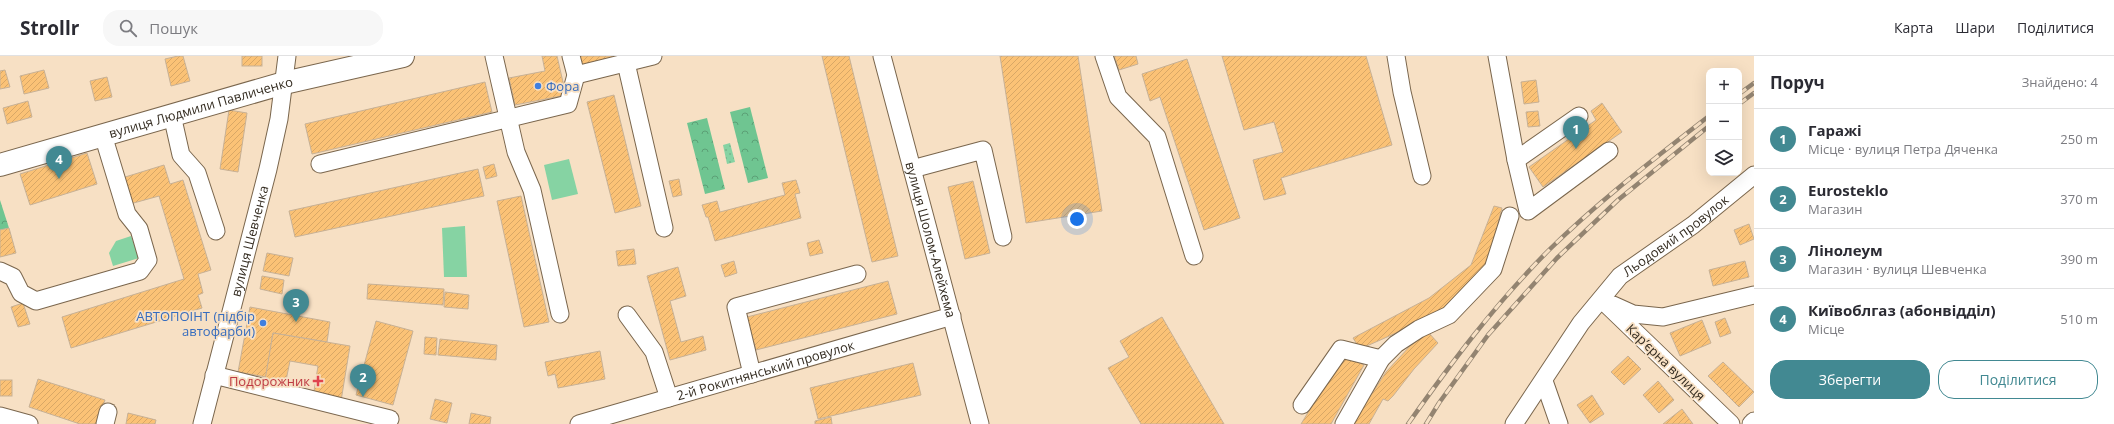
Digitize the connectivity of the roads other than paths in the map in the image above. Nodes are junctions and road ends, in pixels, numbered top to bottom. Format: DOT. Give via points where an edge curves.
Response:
graph roads {
  1 [pos="287,56"];
  2 [pos="403,56"];
  3 [pos="494,56"];
  4 [pos="571,56"];
  5 [pos="653,56"];
  6 [pos="1104,56"];
  7 [pos="1396,56"];
  8 [pos="1497,56"];
  9 [pos="885,58"];
  10 [pos="626,63"];
  11 [pos="576,75"];
  12 [pos="284,83"];
  13 [pos="172,115"];
  14 [pos="1579,116"];
  15 [pos="508,119"];
  16 [pos="103,135"];
  17 [pos="1609,151"];
  18 [pos="1516,160"];
  19 [pos="320,164"];
  20 [pos="0,165"];
  21 [pos="912,169"];
  22 [pos="1754,175"];
  23 [pos="1422,176"];
  24 [pos="1510,216"];
  25 [pos="664,228"];
  26 [pos="216,231"];
  27 [pos="1003,237"];
  28 [pos="1194,256"];
  29 [pos="0,272"];
  30 [pos="857,274"];
  31 [pos="1754,295"];
  32 [pos="1602,300"];
  33 [pos="560,314"];
  34 [pos="628,315"];
  35 [pos="952,316"];
  36 [pos="1381,359"];
  37 [pos="752,374"];
  38 [pos="214,375"];
  39 [pos="1544,381"];
  40 [pos="669,398"];
  41 [pos="1302,405"];
  42 [pos="0,416"];
  43 [pos="390,420"];
  44 [pos="1754,421"];
  45 [pos="29,424"];
  46 [pos="202,424"];
  47 [pos="579,424"];
  48 [pos="980,424"];
  49 [pos="1344,424"];
  50 [pos="1514,424"];
  51 [pos="1559,424"];
  52 [pos="1731,424"];
  53 [pos="1751,424"];
  1 -- 12 [label="street, вулиця Шевченка"];
  2 -- 12 [label="main road, вулиця Людмили Павличенко"];
  3 -- 15 [label="street"];
  4 -- 11 [label="street"];
  5 -- 10 [label="street"];
  6 -- 28 [label="street" via="1118,97 1157,137"];
  7 -- 23 [label="street"];
  8 -- 18 [label="street"];
  9 -- 21 [label="street, вулиця Шолом-Алейхема"];
  10 -- 11 [label="street"];
  10 -- 25 [label="street"];
  11 -- 15 [label="street" via="568,104"];
  12 -- 13 [label="main road, вулиця Людмили Павличенко"];
  12 -- 38 [label="street, вулиця Шевченка" via="268,169"];
  13 -- 16 [label="main road, вулиця Людмили Павличенко"];
  13 -- 26 [label="street" via="181,155 197,173"];
  14 -- 18 [label="street"];
  15 -- 19 [label="street"];
  15 -- 33 [label="street" via="516,152 532,190"];
  16 -- 20 [label="main road, вулиця Людмили Павличенко"];
  16 -- 29 [label="street" via="127,214 139,229 148,260 140,271 36,301 21,293 13,277"];
  17 -- 18 [label="street" via="1528,211"];
  21 -- 27 [label="street" via="983,150"];
  21 -- 35 [label="street, вулиця Шолом-Алейхема"];
  22 -- 32 [label="street, Льодовий провулок" via="1693,225 1620,276"];
  24 -- 36 [label="street" via="1493,269 1449,314 1396,344"];
  30 -- 37 [label="street" via="736,307"];
  31 -- 32 [label="street" via="1663,317 1633,314"];
  32 -- 39 [label="street, Льодовий провулок" via="1581,323"];
  32 -- 52 [label="street, Карʼєрна вулиця"];
  34 -- 40 [label="street" via="654,352"];
  35 -- 37 [label="street, 2-й Рокитнянський провулок"];
  35 -- 48 [label="street, вулиця Шолом-Алейхема"];
  36 -- 41 [label="street" via="1341,349"];
  36 -- 49 [label="street"];
  37 -- 40 [label="street, 2-й Рокитнянський провулок"];
  38 -- 43 [label="street"];
  38 -- 46 [label="street, вулиця Шевченка"];
  39 -- 50 [label="street, Льодовий провулок"];
  39 -- 51 [label="street"];
  40 -- 47 [label="street, 2-й Рокитнянський провулок"];
  42 -- 45 [label="street"];
  44 -- 53 [label="street"];
}
